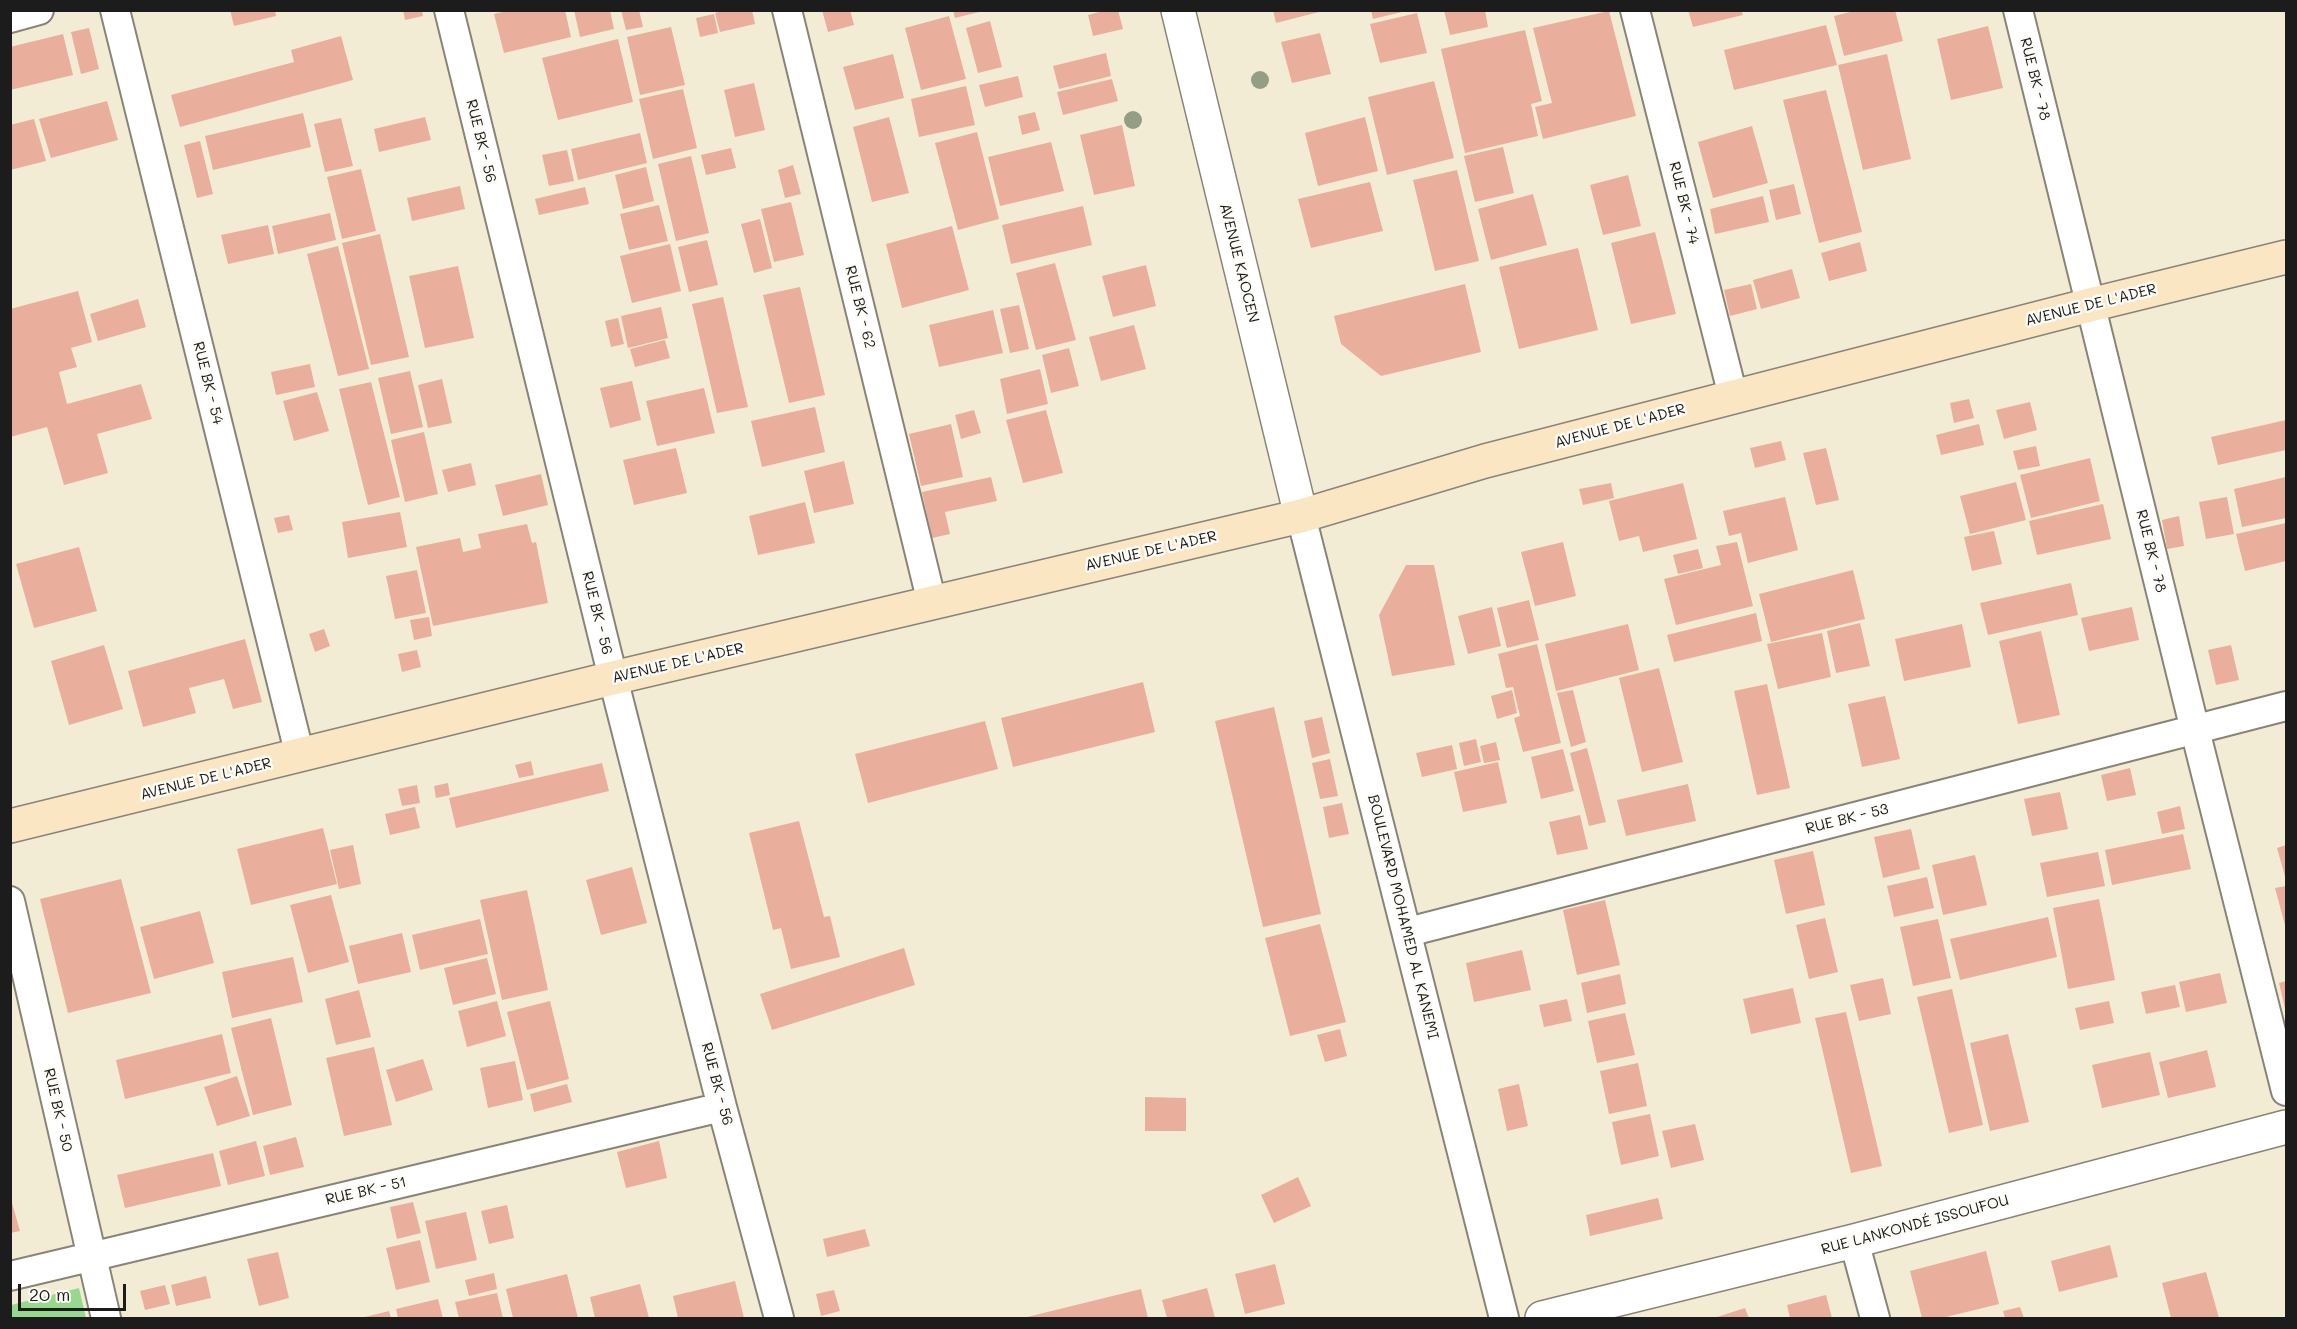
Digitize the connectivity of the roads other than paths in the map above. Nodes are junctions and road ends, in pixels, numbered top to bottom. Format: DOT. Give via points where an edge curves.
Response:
graph roads {
  1 [pos="39,10"];
  2 [pos="116,10"];
  3 [pos="450,10"];
  4 [pos="788,10"];
  5 [pos="1178,10"];
  6 [pos="1635,10"];
  7 [pos="2018,10"];
  8 [pos="10,18"];
  9 [pos="2286,257"];
  10 [pos="2090,305"];
  11 [pos="1733,396"];
  12 [pos="1301,516"];
  13 [pos="932,603"];
  14 [pos="613,678"];
  15 [pos="2286,706"];
  16 [pos="2195,730"];
  17 [pos="300,756"];
  18 [pos="10,826"];
  19 [pos="10,901"];
  20 [pos="1407,932"];
  21 [pos="2286,1091"];
  22 [pos="722,1107"];
  23 [pos="2286,1127"];
  24 [pos="1854,1241"];
  25 [pos="92,1257"];
  26 [pos="10,1276"];
  27 [pos="106,1318"];
  28 [pos="779,1318"];
  29 [pos="1504,1318"];
  30 [pos="1542,1318"];
  31 [pos="1875,1318"];
  1 -- 8 [label="street"];
  2 -- 17 [label="street, RUE BK - 54"];
  3 -- 14 [label="street, RUE BK - 56"];
  4 -- 13 [label="street, RUE BK - 62"];
  5 -- 12 [label="street, AVENUE KAOCEN"];
  6 -- 11 [label="street, RUE BK - 74"];
  7 -- 10 [label="street, RUE BK - 78"];
  9 -- 10 [label="main road, AVENUE DE L'ADER"];
  10 -- 11 [label="main road, AVENUE DE L'ADER"];
  10 -- 16 [label="street, RUE BK - 78"];
  11 -- 12 [label="main road, AVENUE DE L'ADER" via="1461,468"];
  12 -- 13 [label="main road, AVENUE DE L'ADER"];
  12 -- 20 [label="street, BOULEVARD MOHAMED AL KANEMI"];
  13 -- 14 [label="main road, AVENUE DE L'ADER"];
  14 -- 17 [label="main road, AVENUE DE L'ADER"];
  14 -- 22 [label="street, RUE BK - 56"];
  15 -- 16 [label="street, RUE BK - 53"];
  16 -- 20 [label="street, RUE BK - 53"];
  16 -- 21 [label="street, RUE BK - 78"];
  17 -- 18 [label="main road, AVENUE DE L'ADER"];
  19 -- 25 [label="street, RUE BK - 50"];
  20 -- 29 [label="street, BOULEVARD MOHAMED AL KANEMI"];
  22 -- 25 [label="street, RUE BK - 51"];
  22 -- 28 [label="street, RUE BK - 56"];
  23 -- 24 [label="street, RUE LANKONDÉ ISSOUFOU"];
  24 -- 30 [label="street, RUE LANKONDÉ ISSOUFOU"];
  24 -- 31 [label="street"];
  25 -- 26 [label="street, RUE BK - 51"];
  25 -- 27 [label="street, RUE BK - 50"];
}
